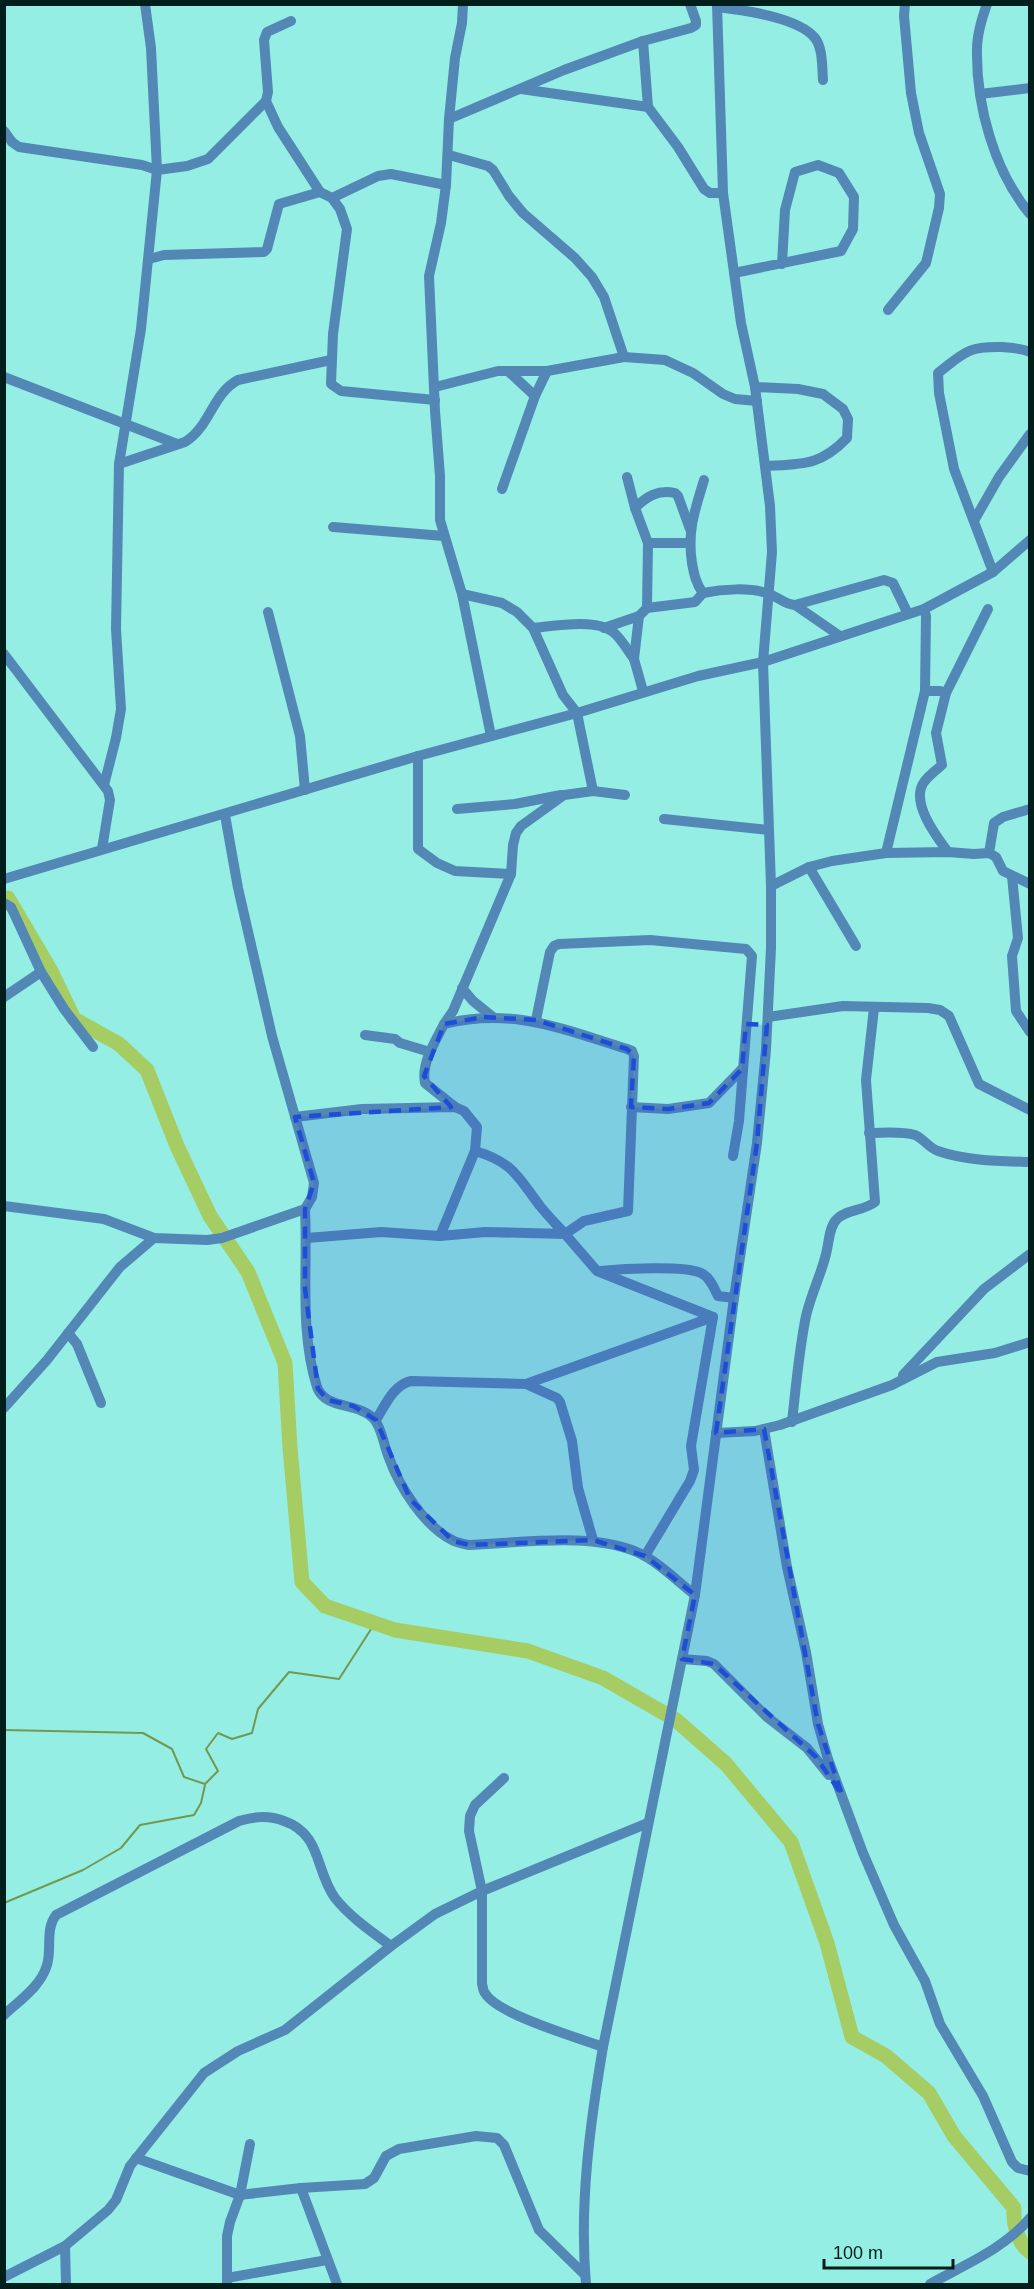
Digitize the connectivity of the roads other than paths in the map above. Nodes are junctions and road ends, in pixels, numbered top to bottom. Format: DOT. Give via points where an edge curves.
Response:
graph roads {
  1 [pos="145,4"];
  2 [pos="462,4"];
  3 [pos="690,4"];
  4 [pos="905,4"];
  5 [pos="987,4"];
  6 [pos="717,6"];
  7 [pos="291,21"];
  8 [pos="643,41"];
  9 [pos="823,80"];
  10 [pos="1029,88"];
  11 [pos="519,89"];
  12 [pos="980,94"];
  13 [pos="266,101"];
  14 [pos="648,106"];
  15 [pos="449,119"];
  16 [pos="4,131"];
  17 [pos="449,155"];
  18 [pos="157,170"];
  19 [pos="447,185"];
  20 [pos="320,192"];
  21 [pos="723,193"];
  22 [pos="332,198"];
  23 [pos="1029,214"];
  24 [pos="149,259"];
  25 [pos="782,264"];
  26 [pos="734,273"];
  27 [pos="888,310"];
  28 [pos="1029,352"];
  29 [pos="624,357"];
  30 [pos="331,360"];
  31 [pos="508,371"];
  32 [pos="547,371"];
  33 [pos="4,377"];
  34 [pos="435,387"];
  35 [pos="755,387"];
  36 [pos="535,396"];
  37 [pos="435,400"];
  38 [pos="757,401"];
  39 [pos="125,424"];
  40 [pos="1029,434"];
  41 [pos="177,444"];
  42 [pos="119,464"];
  43 [pos="766,466"];
  44 [pos="627,477"];
  45 [pos="704,480"];
  46 [pos="502,489"];
  47 [pos="635,508"];
  48 [pos="975,519"];
  49 [pos="333,527"];
  50 [pos="690,529"];
  51 [pos="444,536"];
  52 [pos="1029,540"];
  53 [pos="648,543"];
  54 [pos="689,543"];
  55 [pos="993,572"];
  56 [pos="704,593"];
  57 [pos="769,593"];
  58 [pos="462,594"];
  59 [pos="795,604"];
  60 [pos="924,609"];
  61 [pos="988,609"];
  62 [pos="268,612"];
  63 [pos="643,612"];
  64 [pos="908,614"];
  65 [pos="533,628"];
  66 [pos="604,628"];
  67 [pos="840,636"];
  68 [pos="4,654"];
  69 [pos="634,659"];
  70 [pos="763,662"];
  71 [pos="643,691"];
  72 [pos="925,691"];
  73 [pos="946,693"];
  74 [pos="577,713"];
  75 [pos="491,736"];
  76 [pos="418,756"];
  77 [pos="104,785"];
  78 [pos="305,790"];
  79 [pos="593,791"];
  80 [pos="564,795"];
  81 [pos="625,795"];
  82 [pos="457,809"];
  83 [pos="1029,809"];
  84 [pos="225,815"];
  85 [pos="664,819"];
  86 [pos="769,830"];
  87 [pos="102,849"];
  88 [pos="948,852"];
  89 [pos="886,853"];
  90 [pos="989,853"];
  91 [pos="809,867"];
  92 [pos="511,874"];
  93 [pos="1012,876"];
  94 [pos="4,879"];
  95 [pos="1029,884"];
  96 [pos="771,886"];
  97 [pos="4,903"];
  98 [pos="856,946"];
  99 [pos="41,972"];
  100 [pos="462,988"];
  101 [pos="4,997"];
  102 [pos="874,1008"];
  103 [pos="494,1018"];
  104 [pos="536,1020"];
  105 [pos="768,1021"];
  106 [pos="444,1024"];
  107 [pos="746,1024"];
  108 [pos="1029,1032"];
  109 [pos="365,1035"];
  110 [pos="93,1047"];
  111 [pos="430,1052"];
  112 [pos="742,1069"];
  113 [pos="455,1107"];
  114 [pos="631,1107"];
  115 [pos="1029,1110"];
  116 [pos="295,1117"];
  117 [pos="869,1133"];
  118 [pos="475,1150"];
  119 [pos="733,1155"];
  120 [pos="1029,1162"];
  121 [pos="4,1206"];
  122 [pos="305,1209"];
  123 [pos="565,1234"];
  124 [pos="440,1236"];
  125 [pos="154,1238"];
  126 [pos="307,1238"];
  127 [pos="1029,1254"];
  128 [pos="597,1271"];
  129 [pos="734,1298"];
  130 [pos="713,1317"];
  131 [pos="68,1333"];
  132 [pos="1029,1342"];
  133 [pos="526,1384"];
  134 [pos="892,1386"];
  135 [pos="101,1403"];
  136 [pos="4,1408"];
  137 [pos="376,1420"];
  138 [pos="792,1422"];
  139 [pos="764,1429"];
  140 [pos="716,1433"];
  141 [pos="593,1540"];
  142 [pos="645,1556"];
  143 [pos="695,1595"];
  144 [pos="682,1659"];
  145 [pos="504,1778"];
  146 [pos="842,1795"];
  147 [pos="648,1823"];
  148 [pos="482,1891"];
  149 [pos="391,1946"];
  150 [pos="4,2015"];
  151 [pos="603,2047"];
  152 [pos="250,2144"];
  153 [pos="136,2158"];
  154 [pos="1029,2171"];
  155 [pos="301,2188"];
  156 [pos="240,2194"];
  157 [pos="1029,2218"];
  158 [pos="65,2246"];
  159 [pos="327,2260"];
  160 [pos="4,2277"];
  161 [pos="585,2280"];
  162 [pos="227,2281"];
  163 [pos="66,2284"];
  164 [pos="337,2284"];
  165 [pos="930,2284"];
  1 -- 18 [label="street" via="152,48"];
  2 -- 15 [label="street"];
  3 -- 8 [label="street" via="696,25"];
  4 -- 27 [label="street" via="918,133 940,194 926,263"];
  5 -- 12 [label="street" via="976,48"];
  6 -- 9 [label="street" via="786,21 807,32 820,48"];
  6 -- 21 [label="street"];
  7 -- 13 [label="street" via="267,32 264,40"];
  8 -- 11 [label="street"];
  8 -- 14 [label="street"];
  10 -- 12 [label="street"];
  11 -- 14 [label="street"];
  11 -- 15 [label="street"];
  12 -- 23 [label="street" via="993,146"];
  13 -- 18 [label="street" via="208,159"];
  13 -- 20 [label="street"];
  14 -- 21 [label="street" via="704,189"];
  15 -- 17 [label="street"];
  16 -- 18 [label="street" via="20,147"];
  17 -- 19 [label="street"];
  17 -- 29 [label="street" via="494,170 523,213 592,277 604,297"];
  18 -- 24 [label="street"];
  19 -- 22 [label="street" via="391,174 378,176"];
  19 -- 34 [label="street" via="429,276"];
  20 -- 22 [label="street"];
  20 -- 24 [label="street" via="279,204 264,252 164,255"];
  21 -- 26 [label="street"];
  22 -- 30 [label="street" via="347,229"];
  24 -- 39 [label="street"];
  25 -- 25 [label="street" via="842,252 853,229 854,197 839,173 818,165 795,172 785,210"];
  25 -- 26 [label="street"];
  26 -- 35 [label="street"];
  28 -- 48 [label="street" via="979,346 938,373 954,469"];
  29 -- 32 [label="street"];
  29 -- 38 [label="street" via="665,360 729,397"];
  30 -- 37 [label="street" via="331,384 341,391"];
  30 -- 41 [label="street" via="238,380 219,397 200,430"];
  31 -- 32 [label="street"];
  31 -- 34 [label="street"];
  31 -- 36 [label="street"];
  32 -- 36 [label="street"];
  33 -- 39 [label="street"];
  34 -- 37 [label="street"];
  35 -- 38 [label="street"];
  35 -- 43 [label="street" via="823,394 843,409 848,419 847,438 822,459"];
  36 -- 46 [label="street"];
  37 -- 51 [label="street"];
  38 -- 43 [label="street"];
  39 -- 41 [label="street"];
  39 -- 42 [label="street"];
  40 -- 48 [label="street"];
  41 -- 42 [label="street"];
  42 -- 77 [label="street" via="116,629 121,709"];
  43 -- 57 [label="street" via="772,552"];
  44 -- 47 [label="street"];
  45 -- 50 [label="street"];
  47 -- 50 [label="street" via="656,493 675,493"];
  47 -- 53 [label="street"];
  48 -- 55 [label="street"];
  49 -- 51 [label="street"];
  50 -- 54 [label="street"];
  51 -- 58 [label="street"];
  52 -- 55 [label="street"];
  53 -- 54 [label="street"];
  53 -- 63 [label="street"];
  54 -- 56 [label="street" via="695,577"];
  55 -- 60 [label="street"];
  56 -- 57 [label="street" via="724,588"];
  56 -- 63 [label="street" via="695,602"];
  57 -- 59 [label="street" via="786,604"];
  57 -- 70 [label="street"];
  58 -- 65 [label="street" via="502,603"];
  58 -- 75 [label="street"];
  59 -- 64 [label="street" via="884,580 893,583"];
  59 -- 67 [label="street"];
  60 -- 64 [label="street"];
  60 -- 72 [label="street"];
  61 -- 73 [label="street"];
  62 -- 78 [label="street" via="300,736"];
  63 -- 66 [label="street"];
  63 -- 69 [label="street"];
  64 -- 67 [label="street"];
  65 -- 66 [label="street" via="578,623"];
  65 -- 74 [label="street" via="563,694"];
  66 -- 69 [label="street" via="614,632"];
  67 -- 70 [label="street"];
  68 -- 77 [label="street"];
  69 -- 71 [label="street"];
  70 -- 71 [label="street"];
  70 -- 86 [label="street"];
  71 -- 74 [label="street"];
  72 -- 73 [label="street"];
  72 -- 89 [label="street"];
  73 -- 88 [label="street" via="936,733 942,765 923,783 920,795 931,830"];
  74 -- 75 [label="street"];
  74 -- 79 [label="street"];
  75 -- 76 [label="street"];
  76 -- 78 [label="street"];
  76 -- 92 [label="street" via="418,849 455,871"];
  77 -- 87 [label="street" via="110,800"];
  78 -- 84 [label="street"];
  79 -- 80 [label="street"];
  79 -- 81 [label="street"];
  80 -- 82 [label="street"];
  80 -- 92 [label="street" via="516,833"];
  83 -- 90 [label="street" via="994,823"];
  84 -- 87 [label="street"];
  84 -- 116 [label="street" via="272,1036"];
  85 -- 86 [label="street"];
  86 -- 96 [label="street"];
  87 -- 94 [label="street"];
  88 -- 89 [label="street"];
  88 -- 90 [label="street"];
  89 -- 91 [label="street"];
  90 -- 93 [label="street"];
  91 -- 96 [label="street"];
  91 -- 98 [label="street"];
  92 -- 100 [label="street"];
  93 -- 95 [label="street"];
  93 -- 108 [label="street" via="1018,938 1012,956 1016,1011"];
  96 -- 105 [label="street"];
  97 -- 99 [label="street" via="11,908"];
  99 -- 101 [label="street"];
  99 -- 110 [label="street"];
  100 -- 103 [label="street"];
  100 -- 106 [label="street"];
  102 -- 105 [label="street" via="843,1006"];
  102 -- 115 [label="street" via="940,1010 949,1016 979,1084"];
  102 -- 117 [label="street" via="866,1080"];
  103 -- 104 [label="street"];
  103 -- 106 [label="street"];
  104 -- 107 [label="street" via="554,946 650,940 750,952"];
  104 -- 114 [label="street" via="632,1051"];
  105 -- 107 [label="street"];
  105 -- 129 [label="street" via="757,1143"];
  106 -- 111 [label="street"];
  107 -- 112 [label="street"];
  109 -- 111 [label="street" via="394,1039"];
  111 -- 113 [label="street" via="425,1083"];
  112 -- 114 [label="street" via="709,1103 668,1109"];
  112 -- 119 [label="street"];
  113 -- 116 [label="street" via="362,1109"];
  113 -- 118 [label="street" via="464,1111 477,1127"];
  114 -- 123 [label="street" via="628,1211 584,1221"];
  116 -- 122 [label="street" via="314,1182"];
  117 -- 120 [label="street" via="916,1136 930,1148 977,1160"];
  117 -- 138 [label="street" via="875,1202 842,1215 831,1230 807,1313"];
  118 -- 123 [label="street" via="496,1157 514,1171"];
  118 -- 124 [label="street"];
  121 -- 125 [label="street" via="105,1219"];
  122 -- 125 [label="street" via="222,1238"];
  122 -- 126 [label="street"];
  123 -- 124 [label="street" via="485,1232"];
  123 -- 128 [label="street"];
  124 -- 126 [label="street" via="381,1232"];
  125 -- 131 [label="street" via="120,1267"];
  126 -- 137 [label="street" via="307,1324 318,1389 328,1400 353,1406"];
  127 -- 134 [label="street" via="984,1289"];
  128 -- 129 [label="street" via="696,1272 707,1277 718,1296"];
  128 -- 130 [label="street"];
  129 -- 140 [label="street"];
  130 -- 133 [label="street"];
  130 -- 142 [label="street" via="691,1446 694,1470"];
  131 -- 135 [label="street" via="77,1344"];
  131 -- 136 [label="street"];
  132 -- 134 [label="street" via="995,1353 937,1362"];
  133 -- 137 [label="street" via="411,1381 396,1388"];
  133 -- 141 [label="street" via="560,1402"];
  134 -- 138 [label="street"];
  137 -- 141 [label="street" via="396,1476 410,1499 437,1530 453,1541 469,1545"];
  138 -- 139 [label="street"];
  139 -- 140 [label="street"];
  139 -- 146 [label="street" via="784,1557 818,1724"];
  140 -- 143 [label="street"];
  141 -- 142 [label="street"];
  142 -- 143 [label="street"];
  143 -- 144 [label="street"];
  144 -- 146 [label="street" via="714,1664 767,1717 816,1757"];
  144 -- 147 [label="street"];
  145 -- 148 [label="street" via="475,1805 470,1816 469,1831"];
  146 -- 154 [label="street" via="894,1925 925,1981 940,2024 983,2096 1012,2162"];
  147 -- 148 [label="street"];
  147 -- 151 [label="street"];
  148 -- 149 [label="street" via="435,1914"];
  148 -- 151 [label="street" via="485,1994 501,2007 533,2022"];
  149 -- 150 [label="street" via="336,1899 310,1838 298,1826 270,1817 253,1817 56,1915 42,1979"];
  149 -- 153 [label="street" via="285,2030 238,2051 204,2073"];
  151 -- 161 [label="street" via="589,2139"];
  152 -- 156 [label="street"];
  153 -- 156 [label="street"];
  153 -- 158 [label="street" via="108,2210"];
  155 -- 156 [label="street"];
  155 -- 159 [label="street"];
  155 -- 161 [label="street" via="370,2182 386,2156 399,2148 476,2136 497,2138 504,2145 538,2230"];
  156 -- 162 [label="street" via="227,2236"];
  157 -- 165 [label="street" via="1006,2240"];
  158 -- 160 [label="street"];
  158 -- 163 [label="street"];
  159 -- 162 [label="street"];
  159 -- 164 [label="street"];
}
